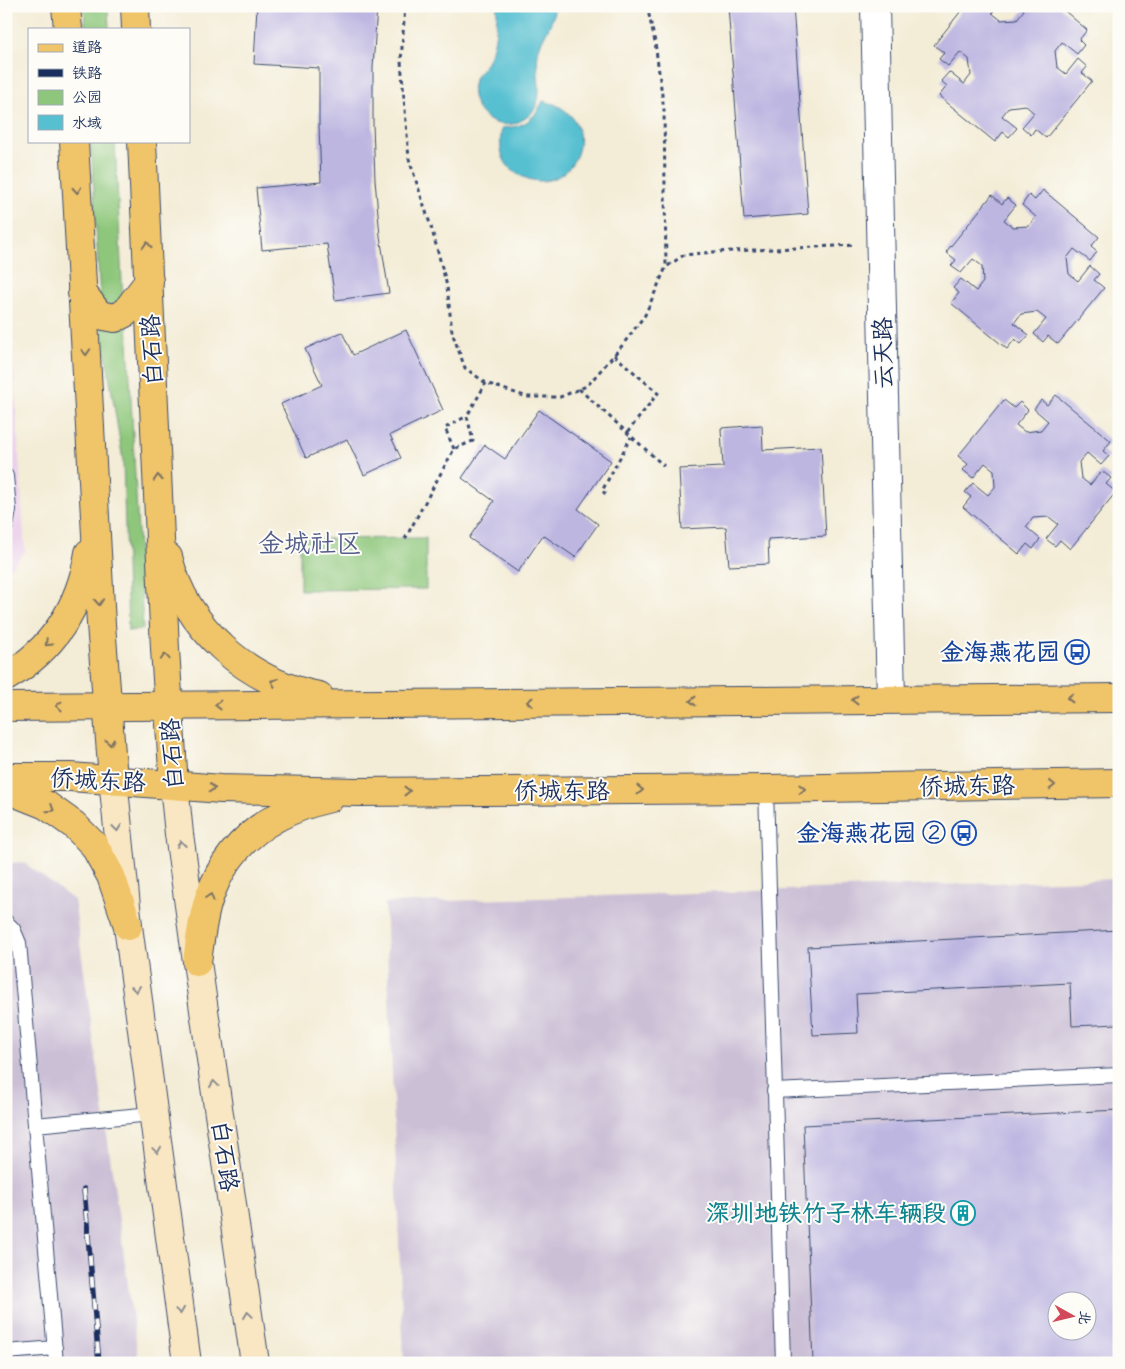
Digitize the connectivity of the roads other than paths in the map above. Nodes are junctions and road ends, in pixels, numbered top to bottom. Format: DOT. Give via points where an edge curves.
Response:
graph roads {
  1 [pos="66,6"];
  2 [pos="135,6"];
  3 [pos="874,6"];
  4 [pos="68,28"];
  5 [pos="136,28"];
  6 [pos="74,142"];
  7 [pos="142,142"];
  8 [pos="149,281"];
  9 [pos="82,292"];
  10 [pos="6,476"];
  11 [pos="95,517"];
  12 [pos="6,526"];
  13 [pos="160,526"];
  14 [pos="6,676"];
  15 [pos="1119,698"];
  16 [pos="891,699"];
  17 [pos="355,704"];
  18 [pos="107,705"];
  19 [pos="169,705"];
  20 [pos="6,707"];
  21 [pos="6,777"];
  22 [pos="113,779"];
  23 [pos="1119,784"];
  24 [pos="174,785"];
  25 [pos="6,789"];
  26 [pos="766,789"];
  27 [pos="358,792"];
  28 [pos="6,922"];
  29 [pos="128,926"];
  30 [pos="196,962"];
  31 [pos="1119,1075"];
  32 [pos="774,1091"];
  33 [pos="152,1114"];
  34 [pos="35,1125"];
  35 [pos="54,1348"];
  36 [pos="6,1352"];
  37 [pos="56,1363"];
  38 [pos="187,1363"];
  39 [pos="255,1363"];
  40 [pos="783,1363"];
  1 -- 4 [label="main road"];
  2 -- 5 [label="main road"];
  3 -- 16 [label="street, 云天路"];
  6 -- 9 [label="main road, one-way"];
  8 -- 7 [label="main road, 白石路, one-way"];
  8 -- 9 [label="main road" via="125,313 115,318 100,315"];
  13 -- 8 [label="main road, 白石路, one-way"];
  9 -- 11 [label="main road, one-way"];
  10 -- 12 [label="lane"];
  11 -- 14 [label="main road, one-way" via="88,560 68,614 54,638"];
  11 -- 18 [label="main road, one-way"];
  17 -- 13 [label="main road, one-way" via="304,693 266,678 235,660 210,636 188,606 170,566"];
  19 -- 13 [label="main road, 白石路, one-way"];
  15 -- 16 [label="main road, one-way"];
  16 -- 17 [label="main road, one-way"];
  17 -- 19 [label="main road, one-way"];
  18 -- 19 [label="main road"];
  18 -- 20 [label="main road, one-way"];
  18 -- 22 [label="main road, one-way"];
  19 -- 24 [label="main road, 白石路"];
  21 -- 22 [label="main road, 侨城东路"];
  22 -- 24 [label="main road, 侨城东路"];
  22 -- 29 [label="main road, one-way"];
  26 -- 23 [label="main road, 侨城东路, one-way"];
  24 -- 27 [label="main road, 侨城东路, one-way"];
  30 -- 24 [label="main road, 白石路, one-way"];
  25 -- 29 [label="main road, one-way" via="46,805 94,844 112,876"];
  27 -- 26 [label="main road, 侨城东路, one-way"];
  26 -- 32 [label="lane"];
  30 -- 27 [label="main road, one-way" via="208,899 231,853 253,832 278,817 309,803"];
  28 -- 34 [label="lane" via="19,943"];
  29 -- 33 [label="main road, one-way"];
  39 -- 30 [label="main road, 白石路, one-way"];
  31 -- 32 [label="lane"];
  32 -- 40 [label="lane"];
  33 -- 34 [label="lane"];
  33 -- 38 [label="main road, one-way"];
  34 -- 35 [label="lane"];
  35 -- 36 [label="lane"];
  35 -- 37 [label="lane"];
}
